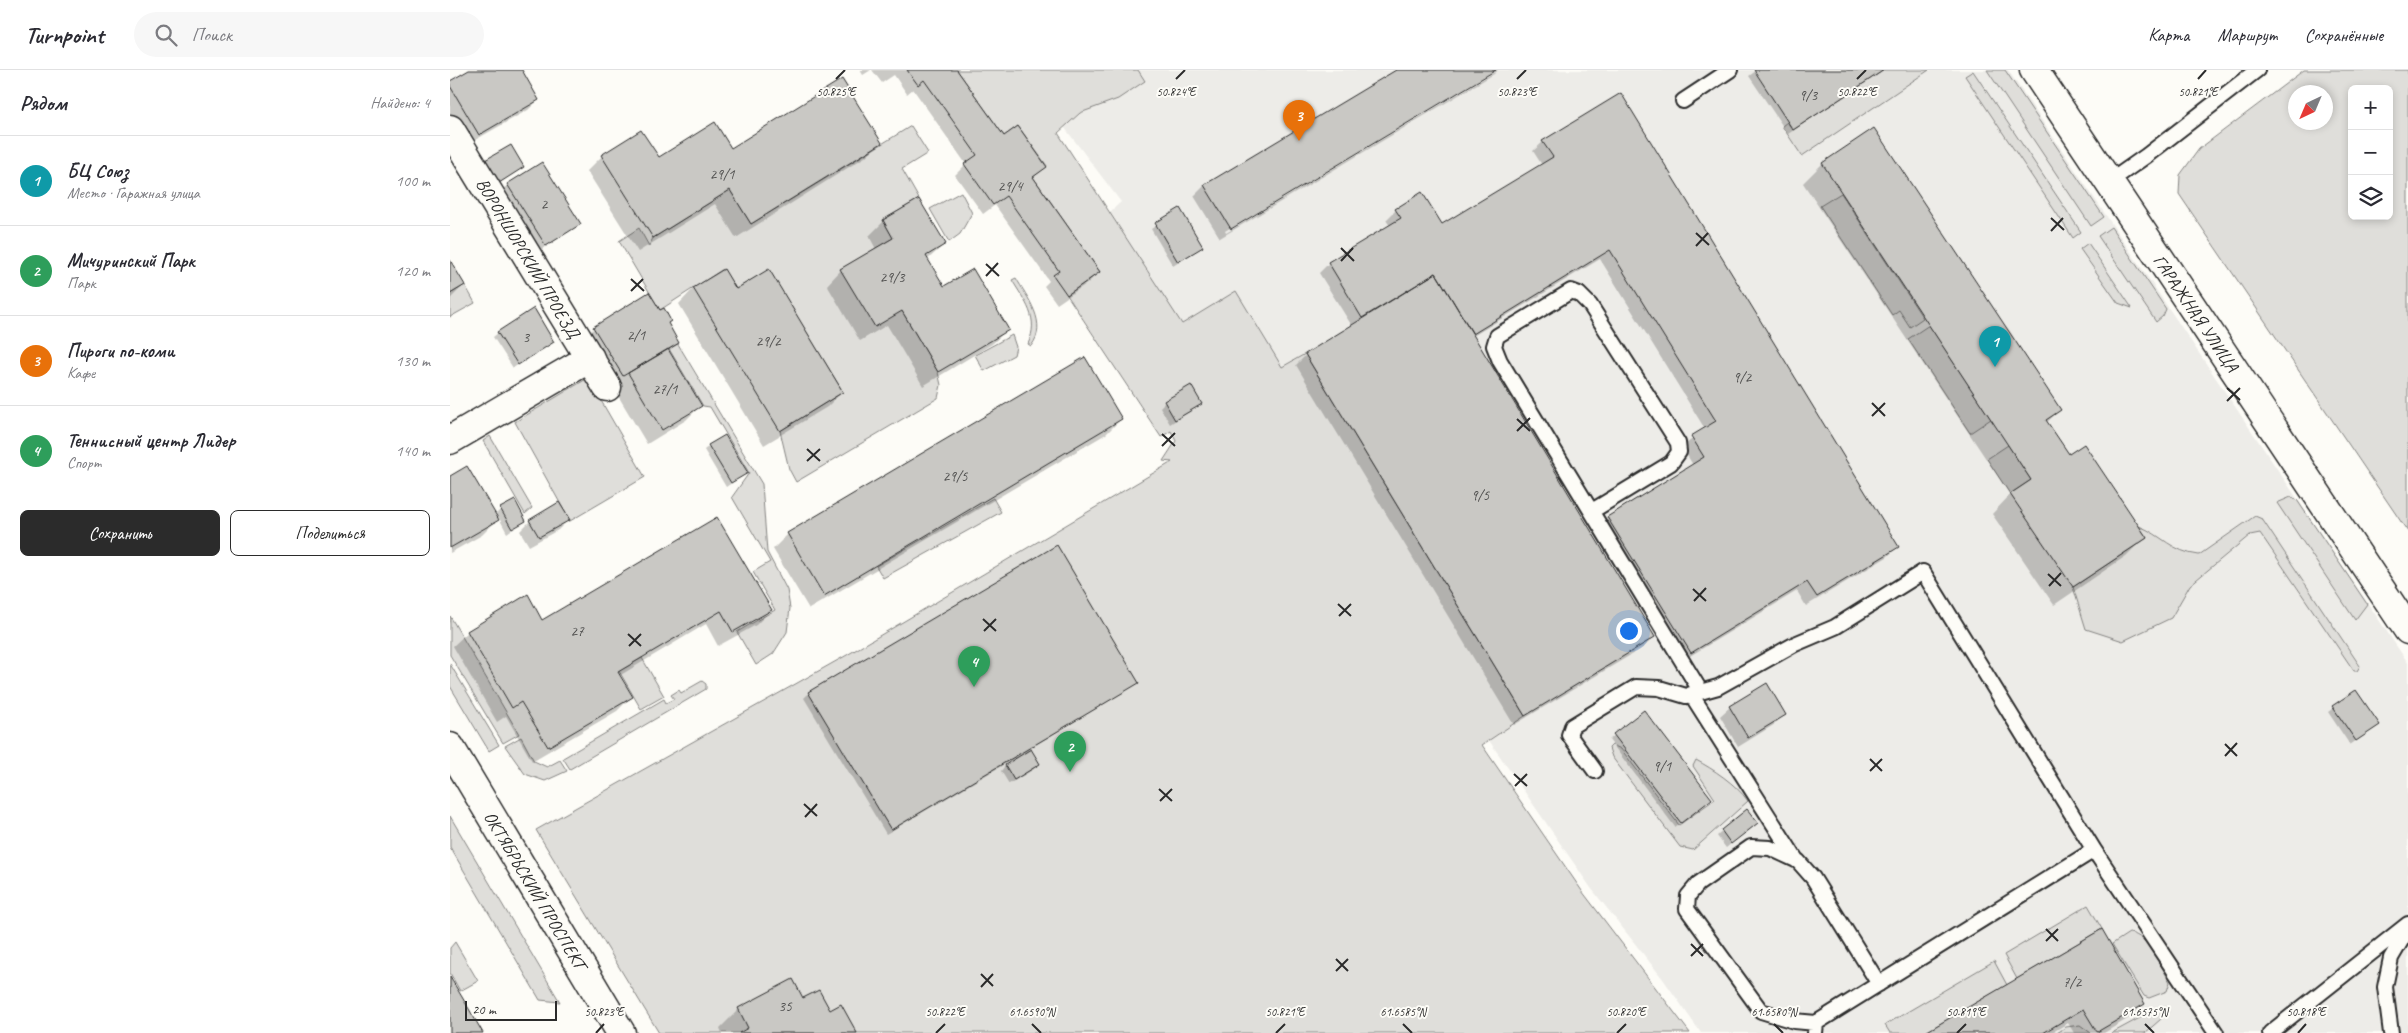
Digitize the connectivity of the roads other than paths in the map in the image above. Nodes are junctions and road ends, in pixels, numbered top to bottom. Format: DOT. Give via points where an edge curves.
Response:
graph roads {
  1 [pos="1730,70"];
  2 [pos="2034,70"];
  3 [pos="2257,70"];
  4 [pos="1683,101"];
  5 [pos="450,129"];
  6 [pos="2109,182"];
  7 [pos="590,358"];
  8 [pos="607,387"];
  9 [pos="450,440"];
  10 [pos="1592,511"];
  11 [pos="2408,630"];
  12 [pos="1696,693"];
  13 [pos="450,747"];
  14 [pos="1595,772"];
  15 [pos="2094,850"];
  16 [pos="1798,861"];
  17 [pos="2408,924"];
  18 [pos="2408,929"];
  19 [pos="1879,984"];
  20 [pos="1816,1028"];
  21 [pos="621,1033"];
  22 [pos="2216,1033"];
  23 [pos="2270,1033"];
  24 [pos="2391,1033"];
  1 -- 4 [label="lane"];
  2 -- 6 [label="street, ГАРАЖНАЯ УЛИЦА"];
  3 -- 6 [label="lane"];
  5 -- 7 [label="street, ВОРОНШОРСКИЙ ПРОЕЗД"];
  6 -- 11 [label="street, ГАРАЖНАЯ УЛИЦА"];
  7 -- 8 [label="street, ВОРОНШОРСКИЙ ПРОЕЗД"];
  7 -- 9 [label="street"];
  10 -- 10 [label="lane" via="1500,361 1494,346 1497,336 1571,291 1590,305 1678,443 1679,452 1671,463"];
  10 -- 12 [label="lane"];
  12 -- 14 [label="lane" via="1686,696 1659,688 1636,687 1572,726 1569,736"];
  12 -- 15 [label="lane" via="1718,687 1795,644 1835,627 1923,572"];
  12 -- 16 [label="lane"];
  13 -- 21 [label="street, ОКТЯБРЬСКИЙ ПРОСПЕКТ"];
  15 -- 19 [label="lane"];
  15 -- 22 [label="lane"];
  16 -- 19 [label="lane" via="1813,878"];
  16 -- 20 [label="lane" via="1770,848 1751,847 1698,884 1688,896 1688,909 1761,1011"];
  17 -- 23 [label="lane"];
  18 -- 24 [label="lane" via="2391,958 2385,987"];
  19 -- 20 [label="lane"];
}
